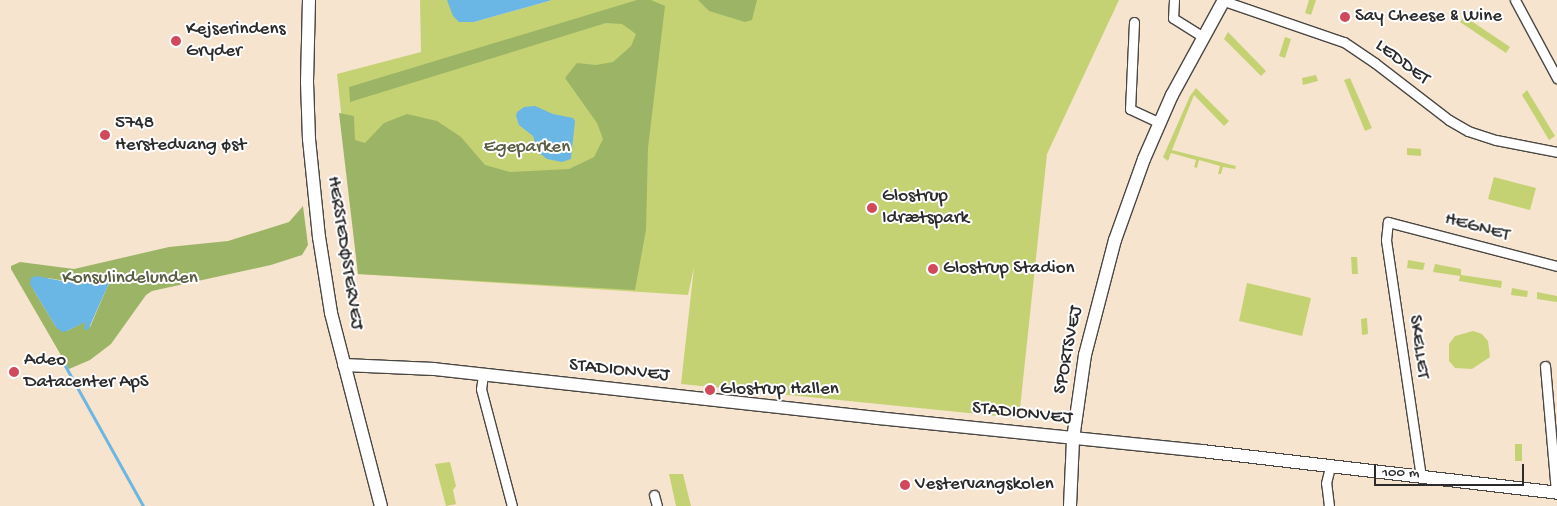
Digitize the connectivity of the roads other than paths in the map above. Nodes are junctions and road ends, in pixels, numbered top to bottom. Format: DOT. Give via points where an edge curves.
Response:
graph roads {
  1 [pos="309,0"];
  2 [pos="1174,0"];
  3 [pos="1224,0"];
  4 [pos="1515,0"];
  5 [pos="1134,22"];
  6 [pos="1203,37"];
  7 [pos="1557,78"];
  8 [pos="1160,122"];
  9 [pos="1557,152"];
  10 [pos="1388,222"];
  11 [pos="1557,266"];
  12 [pos="344,365"];
  13 [pos="1545,366"];
  14 [pos="482,375"];
  15 [pos="1073,438"];
  16 [pos="1330,467"];
  17 [pos="1421,477"];
  18 [pos="1557,493"];
  19 [pos="654,495"];
  20 [pos="381,506"];
  21 [pos="512,506"];
  22 [pos="657,506"];
  23 [pos="1070,506"];
  24 [pos="1329,506"];
  1 -- 12 [label="street, HERSTEDØSTERVEJ" via="309,139 331,313"];
  2 -- 6 [label="street" via="1173,18"];
  3 -- 6 [label="street, SPORTSVEJ"];
  3 -- 9 [label="street, LEDDET" via="1344,42 1449,120 1468,130 1496,140"];
  4 -- 7 [label="street"];
  5 -- 8 [label="street" via="1130,109"];
  6 -- 8 [label="street, SPORTSVEJ"];
  8 -- 15 [label="street, SPORTSVEJ" via="1126,206 1107,266 1085,355"];
  10 -- 11 [label="street, HEGNET"];
  10 -- 17 [label="street, SKELLET" via="1386,240"];
  12 -- 14 [label="street, STADIONVEJ" via="434,369"];
  12 -- 20 [label="street, HERSTEDØSTERVEJ"];
  13 -- 18 [label="street"];
  14 -- 15 [label="street, STADIONVEJ"];
  14 -- 21 [label="street" via="481,389"];
  15 -- 16 [label="street, STADIONVEJ"];
  15 -- 23 [label="street, SPORTSVEJ"];
  16 -- 17 [label="street, STADIONVEJ"];
  16 -- 24 [label="street" via="1326,483"];
  17 -- 18 [label="street, STADIONVEJ"];
  19 -- 22 [label="street"];
}
